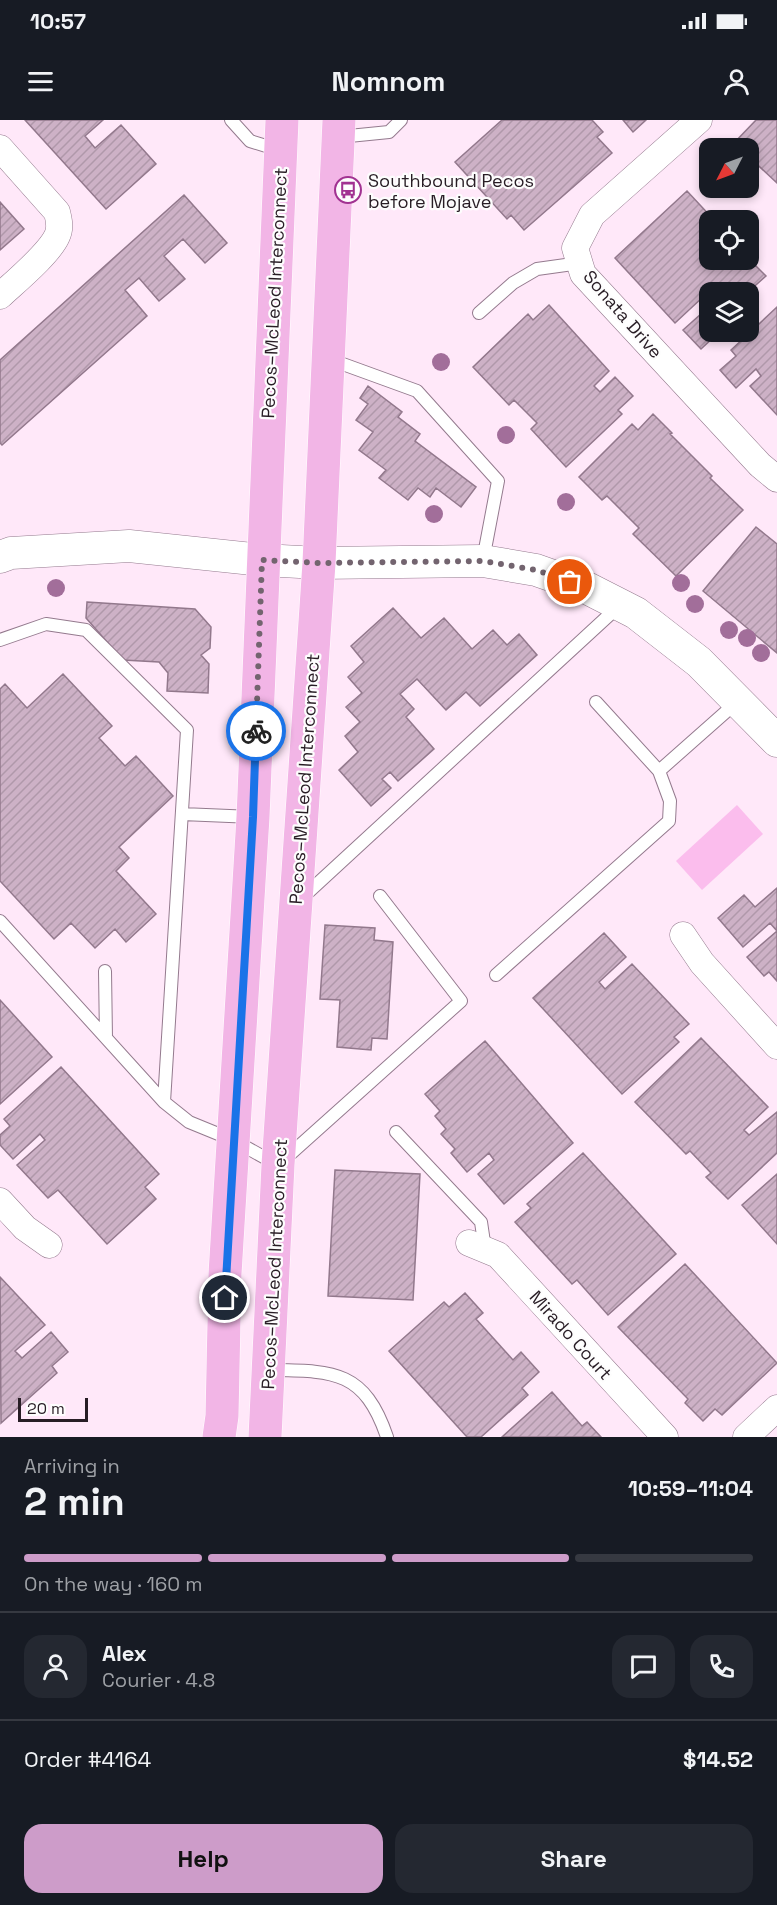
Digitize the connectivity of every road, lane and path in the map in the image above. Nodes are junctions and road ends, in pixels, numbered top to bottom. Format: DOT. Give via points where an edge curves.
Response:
graph roads {
  1 [pos="231,120"];
  2 [pos="401,120"];
  3 [pos="699,120"];
  4 [pos="338,128"];
  5 [pos="281,135"];
  6 [pos="0,148"];
  7 [pos="580,263"];
  8 [pos="0,296"];
  9 [pos="479,313"];
  10 [pos="328,359"];
  11 [pos="777,479"];
  12 [pos="0,557"];
  13 [pos="262,560"];
  14 [pos="483,561"];
  15 [pos="319,563"];
  16 [pos="621,605"];
  17 [pos="0,640"];
  18 [pos="738,701"];
  19 [pos="596,702"];
  20 [pos="777,741"];
  21 [pos="659,771"];
  22 [pos="182,814"];
  23 [pos="253,817"];
  24 [pos="380,896"];
  25 [pos="296,904"];
  26 [pos="0,921"];
  27 [pos="683,935"];
  28 [pos="105,971"];
  29 [pos="496,975"];
  30 [pos="106,1038"];
  31 [pos="777,1046"];
  32 [pos="164,1102"];
  33 [pos="396,1132"];
  34 [pos="233,1140"];
  35 [pos="278,1165"];
  36 [pos="0,1201"];
  37 [pos="49,1245"];
  38 [pos="477,1246"];
  39 [pos="269,1370"];
  40 [pos="777,1408"];
  41 [pos="219,1437"];
  42 [pos="265,1437"];
  43 [pos="387,1437"];
  44 [pos="665,1437"];
  45 [pos="746,1437"];
  1 -- 5 [label="lane" via="250,141"];
  2 -- 4 [label="lane" via="389,132"];
  3 -- 7 [label="street, Sonata Drive" via="592,215 575,248"];
  4 -- 10 [label="main road, Pecos–McLeod Interconnect"];
  5 -- 13 [label="main road, Pecos–McLeod Interconnect"];
  6 -- 8 [label="street" via="57,212 60,225 57,237 30,269"];
  7 -- 9 [label="lane" via="537,269 513,283"];
  7 -- 11 [label="street, Sonata Drive" via="583,274"];
  10 -- 14 [label="lane" via="417,391 498,481"];
  10 -- 15 [label="main road, Pecos–McLeod Interconnect"];
  12 -- 13 [label="street" via="11,553 129,546"];
  13 -- 15 [label="street"];
  13 -- 23 [label="main road, Pecos–McLeod Interconnect"];
  14 -- 15 [label="street"];
  14 -- 16 [label="street" via="536,570"];
  15 -- 25 [label="main road, Pecos–McLeod Interconnect"];
  16 -- 18 [label="street" via="699,662"];
  16 -- 25 [label="lane"];
  17 -- 22 [label="lane" via="46,624 86,630 187,730"];
  18 -- 20 [label="street"];
  18 -- 21 [label="lane"];
  19 -- 21 [label="lane"];
  21 -- 29 [label="lane" via="670,801 669,821"];
  22 -- 23 [label="lane"];
  22 -- 32 [label="lane"];
  23 -- 34 [label="main road, Pecos–McLeod Interconnect"];
  24 -- 35 [label="lane" via="461,1001"];
  25 -- 35 [label="main road, Pecos–McLeod Interconnect"];
  26 -- 30 [label="lane"];
  27 -- 31 [label="street" via="702,963"];
  28 -- 30 [label="lane"];
  30 -- 32 [label="lane"];
  32 -- 34 [label="lane" via="189,1122"];
  33 -- 38 [label="lane" via="481,1222"];
  34 -- 35 [label="lane"];
  34 -- 41 [label="main road, Pecos–McLeod Interconnect"];
  35 -- 39 [label="main road, Pecos–McLeod Interconnect"];
  36 -- 37 [label="street" via="25,1228"];
  38 -- 44 [label="street, Mirado Court" via="498,1255"];
  39 -- 42 [label="main road, Pecos–McLeod Interconnect"];
  39 -- 43 [label="lane" via="318,1371 342,1376 363,1391 379,1413"];
  40 -- 45 [label="street"];
}
